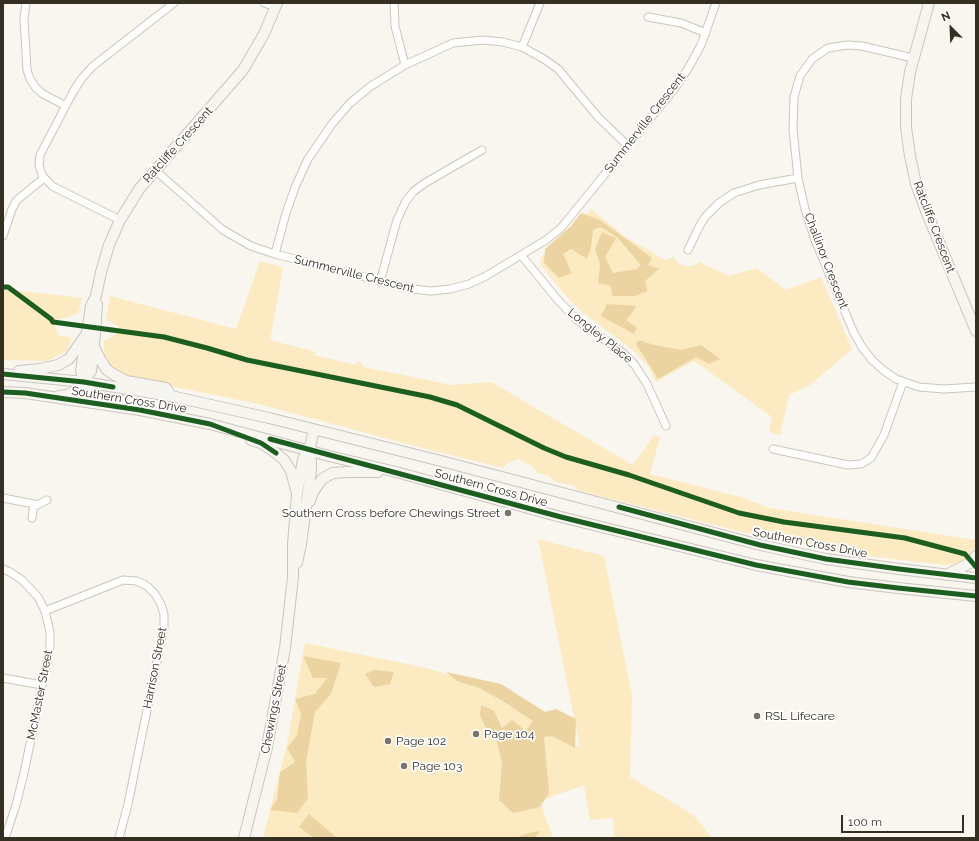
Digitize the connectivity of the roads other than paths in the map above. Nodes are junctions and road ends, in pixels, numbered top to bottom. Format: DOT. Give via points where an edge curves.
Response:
graph roads {
  1 [pos="26,3"];
  2 [pos="174,3"];
  3 [pos="264,3"];
  4 [pos="394,3"];
  5 [pos="540,3"];
  6 [pos="716,3"];
  7 [pos="929,3"];
  8 [pos="276,5"];
  9 [pos="648,17"];
  10 [pos="706,33"];
  11 [pos="522,47"];
  12 [pos="913,58"];
  13 [pos="405,64"];
  14 [pos="66,106"];
  15 [pos="628,146"];
  16 [pos="482,150"];
  17 [pos="155,170"];
  18 [pos="44,178"];
  19 [pos="798,178"];
  20 [pos="120,220"];
  21 [pos="3,236"];
  22 [pos="688,250"];
  23 [pos="275,254"];
  24 [pos="521,255"];
  25 [pos="380,282"];
  26 [pos="976,330"];
  27 [pos="91,334"];
  28 [pos="94,347"];
  29 [pos="3,371"];
  30 [pos="3,374"];
  31 [pos="84,382"];
  32 [pos="903,382"];
  33 [pos="976,387"];
  34 [pos="3,392"];
  35 [pos="171,396"];
  36 [pos="52,397"];
  37 [pos="140,410"];
  38 [pos="210,424"];
  39 [pos="666,426"];
  40 [pos="314,430"];
  41 [pos="773,449"];
  42 [pos="309,451"];
  43 [pos="396,472"];
  44 [pos="296,494"];
  45 [pos="3,498"];
  46 [pos="47,500"];
  47 [pos="34,504"];
  48 [pos="32,518"];
  49 [pos="304,520"];
  50 [pos="976,556"];
  51 [pos="3,569"];
  52 [pos="946,575"];
  53 [pos="293,577"];
  54 [pos="976,578"];
  55 [pos="976,589"];
  56 [pos="945,594"];
  57 [pos="976,596"];
  58 [pos="45,611"];
  59 [pos="3,678"];
  60 [pos="42,685"];
  61 [pos="5,838"];
  62 [pos="119,838"];
  63 [pos="244,838"];
  1 -- 14 [label="street" via="24,20 27,70 30,79 43,94"];
  2 -- 14 [label="street" via="93,66 82,78"];
  3 -- 8 [label="street"];
  4 -- 13 [label="street" via="395,26"];
  5 -- 11 [label="street"];
  6 -- 10 [label="street, Summerville Crescent"];
  7 -- 12 [label="main road, Ratcliffe Crescent"];
  8 -- 17 [label="main road, Ratcliffe Crescent" via="264,34 243,70"];
  9 -- 10 [label="street" via="681,23"];
  10 -- 15 [label="street, Summerville Crescent" via="675,88"];
  11 -- 13 [label="street" via="502,42 473,40 444,46"];
  11 -- 15 [label="street" via="544,58 558,69 598,117"];
  12 -- 19 [label="street, Challinor Crescent" via="848,45 828,48 812,59 800,76 794,97 793,129"];
  12 -- 26 [label="main road, Ratcliffe Crescent" via="906,99 906,127 914,177"];
  13 -- 23 [label="street" via="355,99 323,135 296,185"];
  14 -- 18 [label="street" via="40,155 39,165"];
  15 -- 24 [label="street, Summerville Crescent" via="561,228"];
  16 -- 25 [label="street" via="425,183 406,201 397,220"];
  17 -- 20 [label="main road, Ratcliffe Crescent"];
  17 -- 23 [label="street, Summerville Crescent" via="223,230 251,246"];
  18 -- 20 [label="street" via="52,186"];
  18 -- 21 [label="street" via="17,200"];
  19 -- 22 [label="street" via="759,185 734,193 719,203 703,220"];
  19 -- 32 [label="street, Challinor Crescent" via="815,240 854,333 872,360"];
  20 -- 27 [label="main road, Ratcliffe Crescent" via="101,272"];
  23 -- 25 [label="street, Summerville Crescent"];
  24 -- 25 [label="street, Summerville Crescent" via="469,284 450,289 431,291"];
  24 -- 39 [label="street, Longley Place" via="577,320 634,364 644,377"];
  27 -- 28 [label="main road, Ratcliffe Crescent"];
  27 -- 29 [label="main road" via="69,359 58,365 40,369"];
  27 -- 31 [label="main road, Ratcliffe Crescent" via="81,371"];
  28 -- 31 [label="main road, Ratcliffe Crescent" via="91,371"];
  28 -- 35 [label="main road" via="107,370 113,374 126,381 166,388"];
  30 -- 31 [label="main road, Southern Cross Drive"];
  31 -- 35 [label="main road, Southern Cross Drive"];
  31 -- 36 [label="main road, Ratcliffe Crescent" via="77,390 67,395"];
  31 -- 37 [label="main road" via="92,396 126,401"];
  32 -- 33 [label="street, Challinor Crescent" via="927,388"];
  32 -- 41 [label="street" via="884,434 871,458 861,464 834,462"];
  34 -- 36 [label="main road, Southern Cross Drive"];
  35 -- 40 [label="main road, Southern Cross Drive"];
  36 -- 37 [label="main road, Southern Cross Drive"];
  37 -- 38 [label="main road, Southern Cross Drive"];
  38 -- 42 [label="main road, Southern Cross Drive"];
  38 -- 44 [label="main road" via="261,443 276,452 291,470"];
  40 -- 42 [label="main road, Chewings Street"];
  40 -- 52 [label="main road, Southern Cross Drive" via="548,488 760,545 826,558"];
  42 -- 43 [label="main road, Southern Cross Drive"];
  42 -- 44 [label="main road, Chewings Street" via="303,459"];
  42 -- 49 [label="main road, Chewings Street" via="311,462"];
  43 -- 49 [label="main road" via="333,473 322,479 313,492"];
  43 -- 56 [label="main road, Southern Cross Drive" via="561,517 756,565 848,582"];
  44 -- 53 [label="main road, Chewings Street"];
  45 -- 47 [label="street"];
  46 -- 47 [label="street"];
  47 -- 48 [label="street"];
  49 -- 53 [label="main road, Chewings Street" via="302,544"];
  50 -- 52 [label="main road" via="972,562"];
  51 -- 58 [label="street, McMaster Street" via="28,585"];
  52 -- 54 [label="main road, Southern Cross Drive"];
  53 -- 63 [label="main road, Chewings Street" via="285,648 267,747"];
  55 -- 56 [label="main road"];
  56 -- 57 [label="main road, Southern Cross Drive"];
  58 -- 60 [label="street, McMaster Street" via="50,646"];
  58 -- 62 [label="street, Harrison Street" via="122,580 137,581 147,586 161,604 164,626"];
  59 -- 60 [label="street"];
  60 -- 61 [label="street, McMaster Street" via="24,773"];
}
